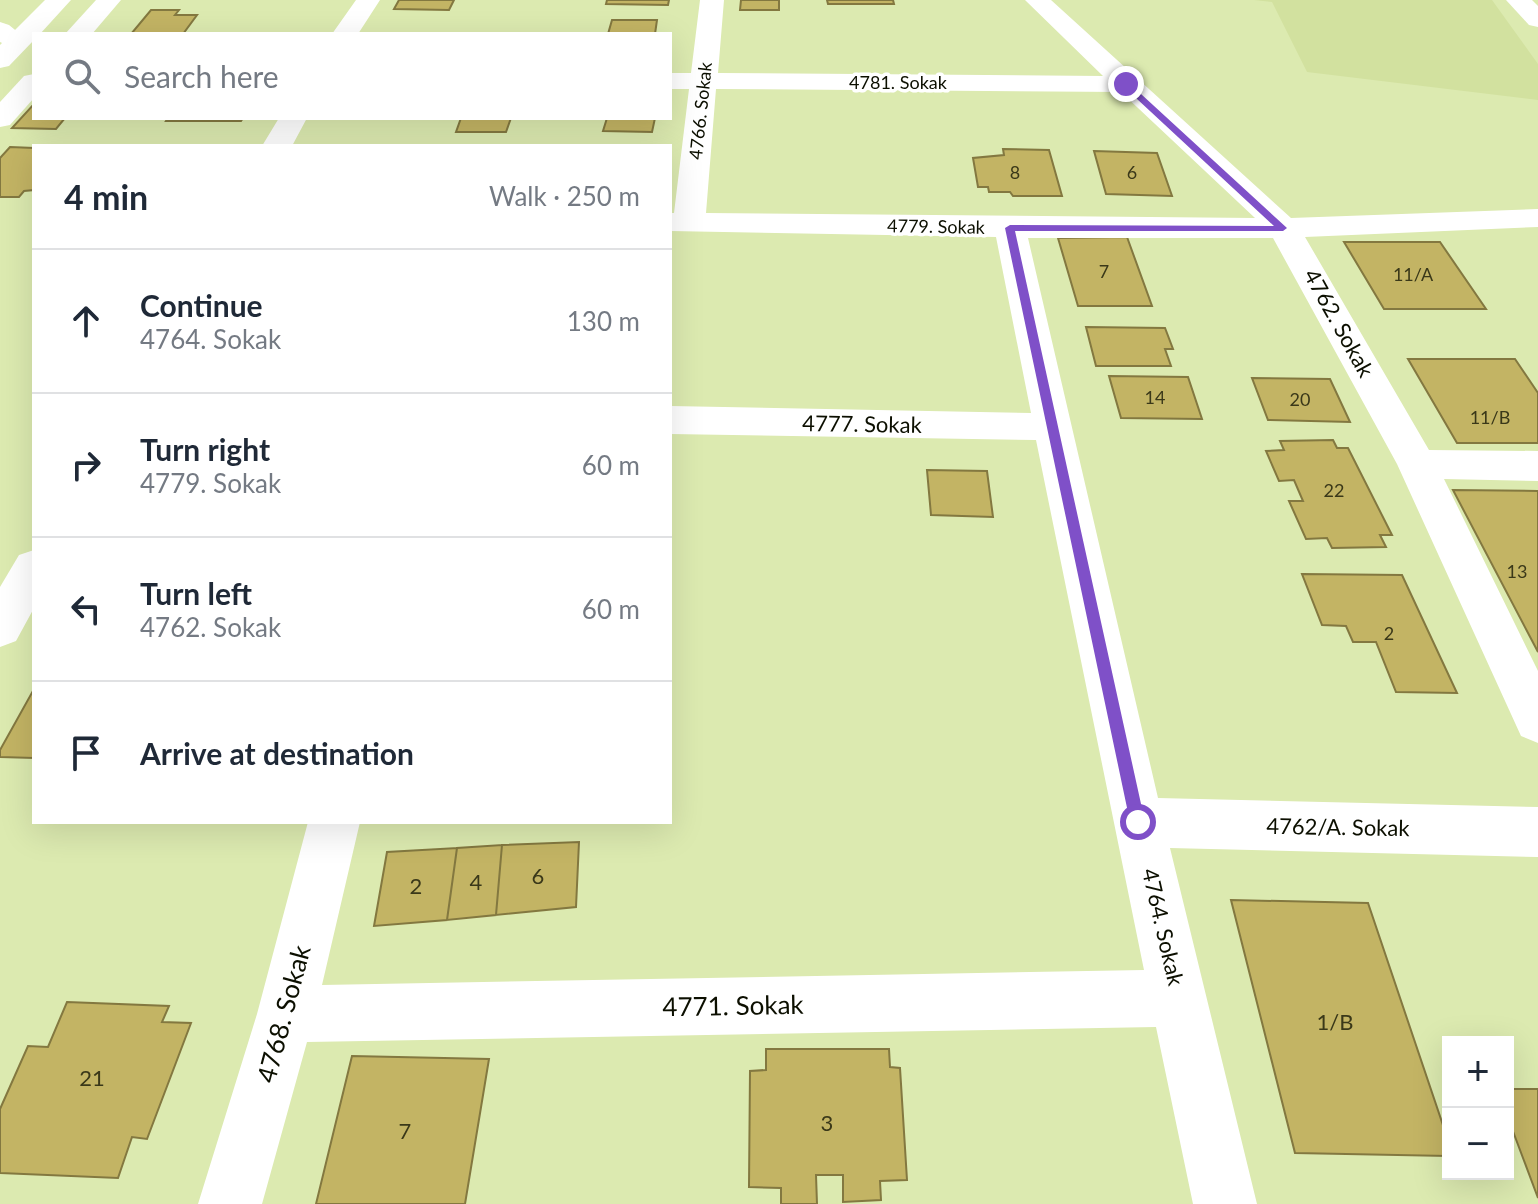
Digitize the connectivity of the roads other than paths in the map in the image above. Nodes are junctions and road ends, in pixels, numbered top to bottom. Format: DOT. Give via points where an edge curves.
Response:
graph roads {
  1 [pos="59,0"];
  2 [pos="109,0"];
  3 [pos="368,0"];
  4 [pos="712,0"];
  5 [pos="1037,0"];
  6 [pos="1518,0"];
  7 [pos="1538,20"];
  8 [pos="80,32"];
  9 [pos="346,32"];
  10 [pos="6,44"];
  11 [pos="672,81"];
  12 [pos="705,81"];
  13 [pos="32,84"];
  14 [pos="1126,84"];
  15 [pos="0,119"];
  16 [pos="292,120"];
  17 [pos="278,144"];
  18 [pos="1538,218"];
  19 [pos="679,222"];
  20 [pos="1010,228"];
  21 [pos="1283,228"];
  22 [pos="672,420"];
  23 [pos="1054,427"];
  24 [pos="1417,464"];
  25 [pos="1538,466"];
  26 [pos="23,581"];
  27 [pos="0,628"];
  28 [pos="1538,721"];
  29 [pos="1138,822"];
  30 [pos="334,824"];
  31 [pos="1538,832"];
  32 [pos="1180,998"];
  33 [pos="286,1014"];
  34 [pos="230,1204"];
  35 [pos="1225,1204"];
  1 -- 10 [label="main road"];
  2 -- 8 [label="main road"];
  3 -- 9 [label="main road"];
  4 -- 12 [label="main road, 4766. Sokak"];
  5 -- 14 [label="main road, 4762. Sokak"];
  6 -- 7 [label="main road"];
  11 -- 12 [label="main road, 4781. Sokak"];
  12 -- 14 [label="main road, 4781. Sokak"];
  12 -- 19 [label="main road, 4766. Sokak"];
  13 -- 15 [label="main road"];
  14 -- 21 [label="main road, 4762. Sokak"];
  16 -- 17 [label="main road"];
  18 -- 21 [label="main road, 4779. Sokak"];
  19 -- 20 [label="main road, 4779. Sokak"];
  20 -- 21 [label="main road, 4779. Sokak"];
  20 -- 23 [label="main road, 4764. Sokak"];
  21 -- 24 [label="main road, 4762. Sokak"];
  22 -- 23 [label="main road, 4777. Sokak"];
  23 -- 29 [label="main road, 4764. Sokak"];
  24 -- 25 [label="main road"];
  24 -- 28 [label="main road, 4762. Sokak"];
  26 -- 27 [label="main road"];
  29 -- 31 [label="main road, 4762/A. Sokak"];
  29 -- 32 [label="main road, 4764. Sokak"];
  30 -- 33 [label="main road, 4768. Sokak"];
  32 -- 33 [label="main road, 4771. Sokak"];
  32 -- 35 [label="main road, 4764. Sokak"];
  33 -- 34 [label="main road, 4768. Sokak"];
}
